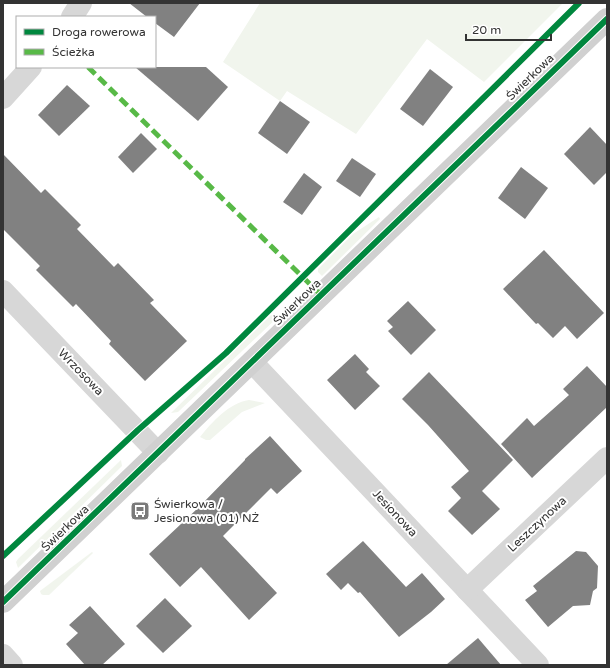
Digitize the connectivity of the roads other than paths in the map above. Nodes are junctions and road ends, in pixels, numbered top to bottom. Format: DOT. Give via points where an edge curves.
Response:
graph roads {
  1 [pos="81,3"];
  2 [pos="73,16"];
  3 [pos="607,19"];
  4 [pos="30,68"];
  5 [pos="3,98"];
  6 [pos="3,291"];
  7 [pos="252,362"];
  8 [pos="158,453"];
  9 [pos="607,458"];
  10 [pos="467,590"];
  11 [pos="3,602"];
  12 [pos="3,655"];
  13 [pos="12,665"];
  14 [pos="538,665"];
  1 -- 2 [label="street"];
  3 -- 7 [label="street, Świerkowa"];
  4 -- 5 [label="street"];
  6 -- 8 [label="street, Wrzosowa"];
  7 -- 8 [label="street, Świerkowa"];
  7 -- 10 [label="street, Jesionowa"];
  8 -- 11 [label="street, Świerkowa"];
  9 -- 10 [label="street, Leszczynowa"];
  10 -- 14 [label="street, Jesionowa"];
  12 -- 13 [label="street"];
}
